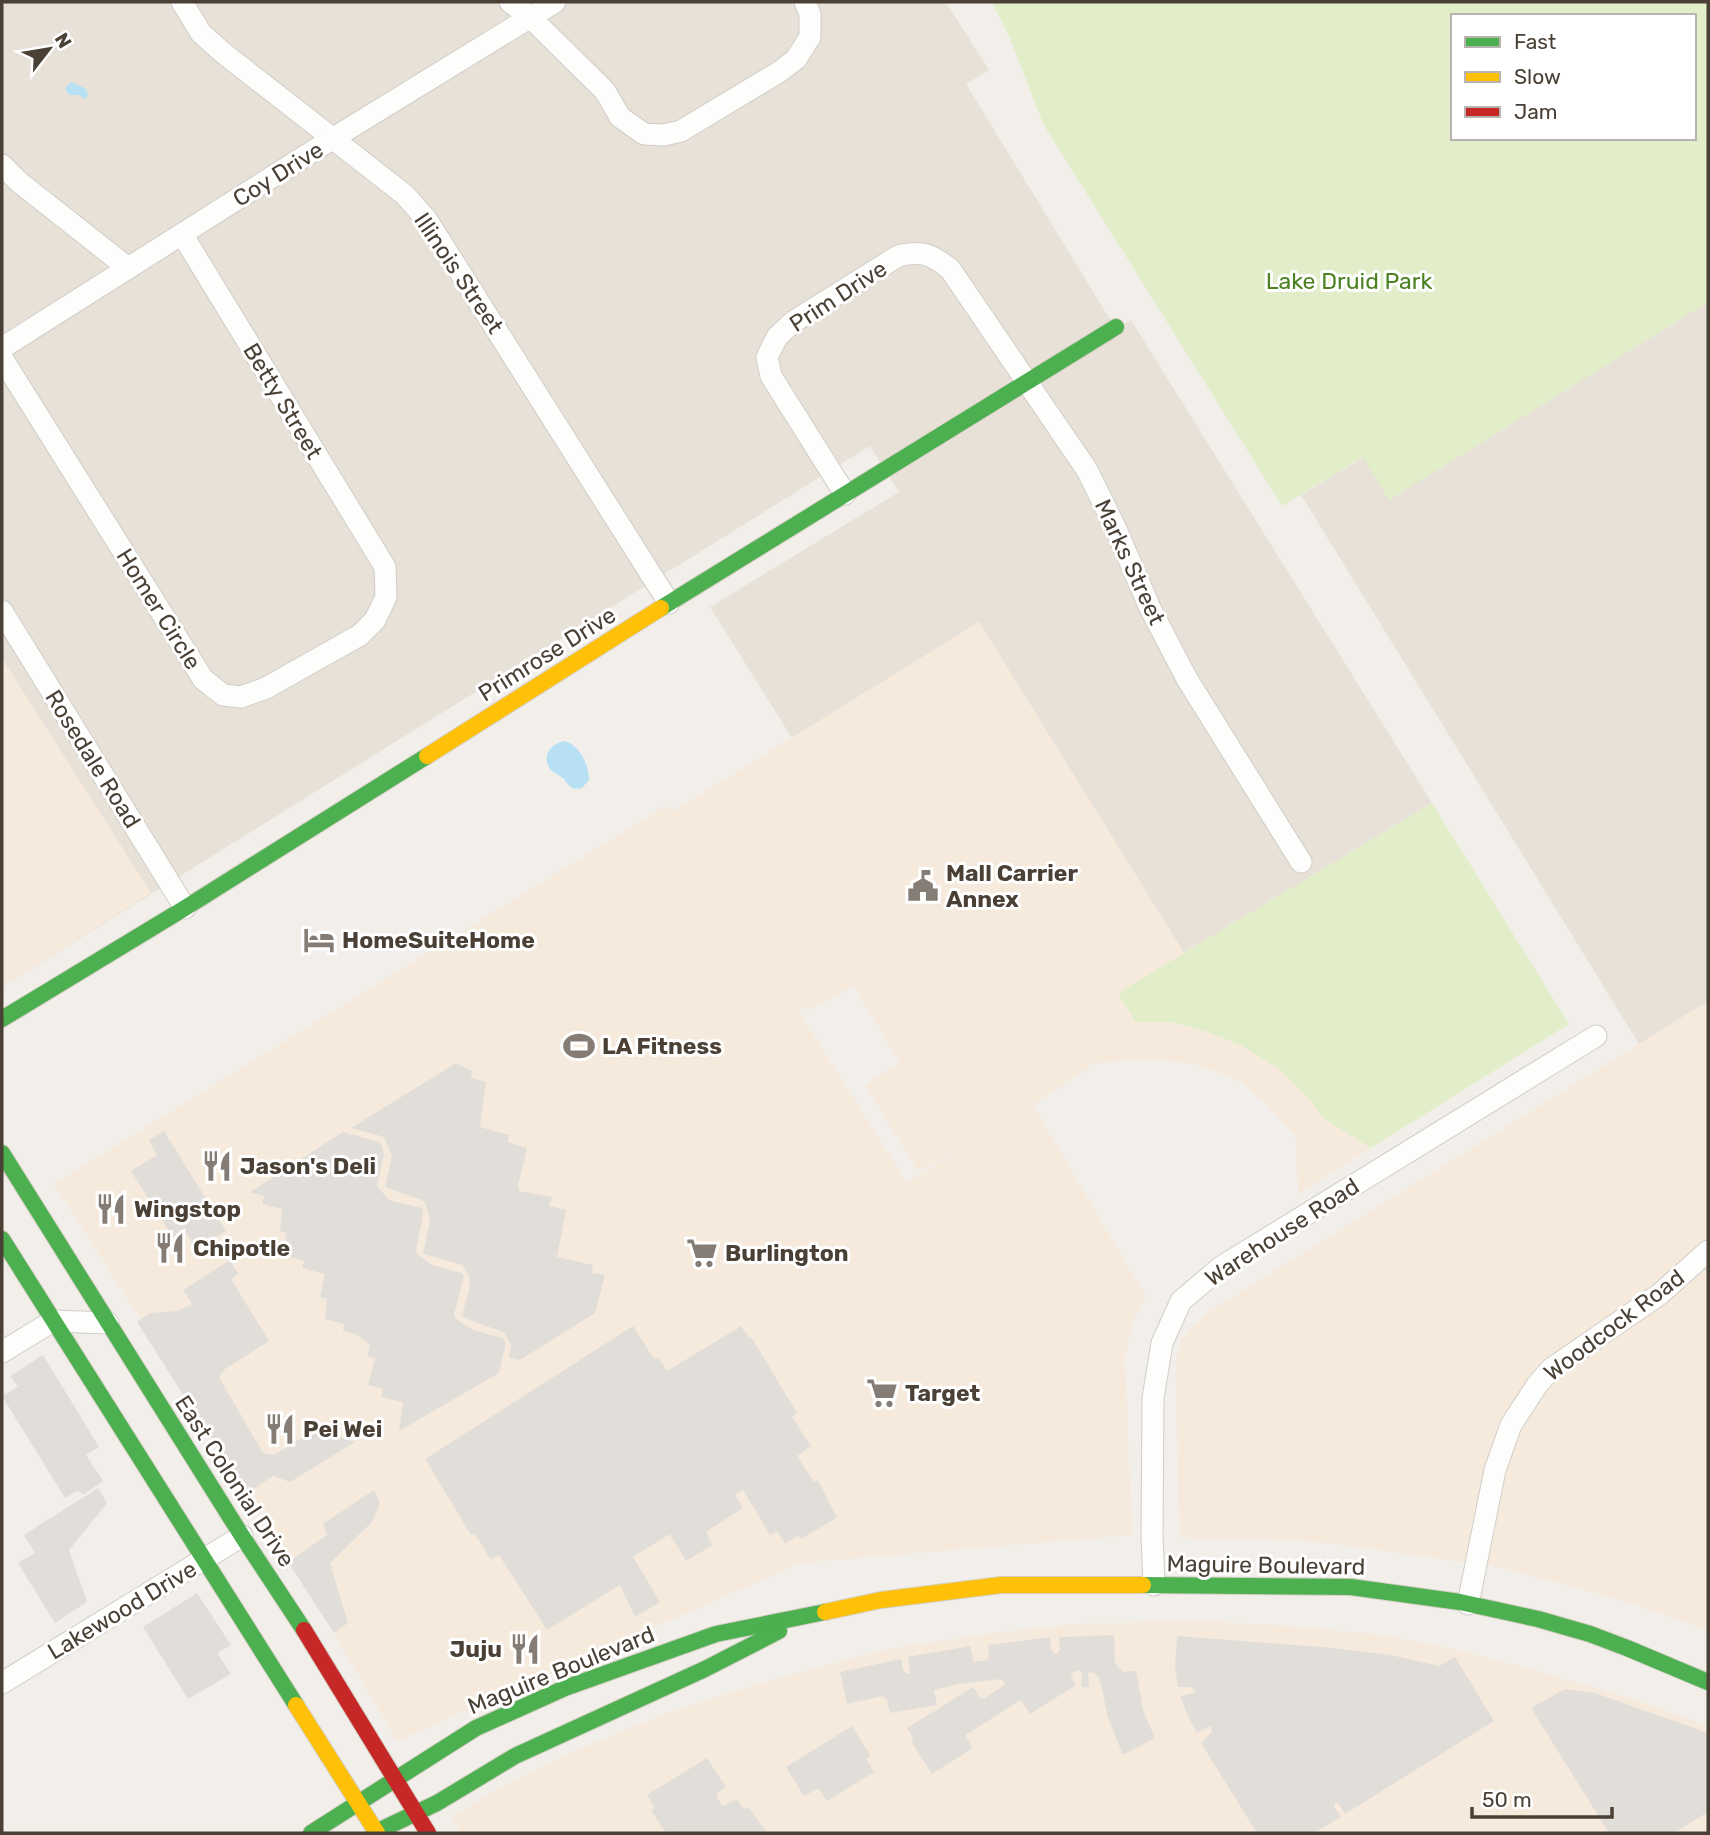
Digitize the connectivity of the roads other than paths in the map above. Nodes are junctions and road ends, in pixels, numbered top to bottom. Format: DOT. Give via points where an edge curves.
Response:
graph roads {
  1 [pos="182,2"];
  2 [pos="510,2"];
  3 [pos="555,2"];
  4 [pos="805,2"];
  5 [pos="530,17"];
  6 [pos="332,139"];
  7 [pos="2,165"];
  8 [pos="181,234"];
  9 [pos="128,268"];
  10 [pos="950,269"];
  11 [pos="1116,327"];
  12 [pos="2,348"];
  13 [pos="2,358"];
  14 [pos="1028,382"];
  15 [pos="845,494"];
  16 [pos="385,567"];
  17 [pos="669,603"];
  18 [pos="2,611"];
  19 [pos="1301,862"];
  20 [pos="185,908"];
  21 [pos="2,1019"];
  22 [pos="1596,1036"];
  23 [pos="2,1153"];
  24 [pos="2,1239"];
  25 [pos="1708,1251"];
  26 [pos="53,1321"];
  27 [pos="108,1323"];
  28 [pos="2,1352"];
  29 [pos="242,1536"];
  30 [pos="204,1560"];
  31 [pos="1154,1585"];
  32 [pos="1468,1604"];
  33 [pos="810,1615"];
  34 [pos="1708,1682"];
  35 [pos="2,1683"];
  36 [pos="396,1778"];
  37 [pos="358,1803"];
  38 [pos="416,1813"];
  39 [pos="311,1833"];
  40 [pos="376,1833"];
  41 [pos="428,1833"];
  1 -- 6 [label="street, Illinois Street" via="201,33"];
  2 -- 5 [label="street"];
  3 -- 5 [label="street, Coy Drive"];
  4 -- 5 [label="street" via="810,37 796,59 681,131 664,135 644,134 620,117 605,91"];
  5 -- 6 [label="street, Coy Drive"];
  6 -- 8 [label="street, Coy Drive"];
  6 -- 17 [label="street, Illinois Street" via="405,195 427,220"];
  7 -- 9 [label="street"];
  8 -- 9 [label="street, Coy Drive"];
  8 -- 16 [label="street, Betty Street"];
  9 -- 12 [label="street, Coy Drive"];
  10 -- 14 [label="street, Marks Street"];
  10 -- 15 [label="street, Prim Drive" via="934,257 915,252 898,256 793,322 777,337 767,357 771,376"];
  11 -- 14 [label="main road, Primrose Drive"];
  13 -- 16 [label="street, Homer Circle" via="203,679 223,695 241,697 266,688 360,635 375,620 386,597"];
  14 -- 15 [label="main road, Primrose Drive"];
  14 -- 19 [label="street, Marks Street" via="1087,470 1187,679"];
  15 -- 17 [label="main road, Primrose Drive"];
  17 -- 20 [label="main road, Primrose Drive"];
  18 -- 20 [label="street, Rosedale Road"];
  20 -- 21 [label="main road, Primrose Drive"];
  22 -- 31 [label="street, Warehouse Road" via="1221,1267 1181,1301 1161,1343 1153,1398"];
  23 -- 27 [label="main road, East Colonial Drive"];
  24 -- 26 [label="main road"];
  25 -- 32 [label="street, Woodcock Road" via="1660,1294 1551,1369 1537,1385 1511,1424 1495,1470"];
  26 -- 27 [label="street"];
  26 -- 28 [label="street"];
  26 -- 30 [label="main road"];
  27 -- 29 [label="main road, East Colonial Drive"];
  29 -- 30 [label="street, Lakewood Drive"];
  29 -- 36 [label="main road, East Colonial Drive"];
  30 -- 35 [label="street, Lakewood Drive"];
  30 -- 37 [label="main road"];
  31 -- 32 [label="main road, Maguire Boulevard" via="1340,1585"];
  31 -- 33 [label="main road, Maguire Boulevard" via="1001,1585 881,1600"];
  32 -- 34 [label="main road, Maguire Boulevard" via="1615,1643"];
  33 -- 36 [label="main road, Maguire Boulevard" via="716,1634 565,1688 476,1727"];
  33 -- 38 [label="main road, Maguire Boulevard" via="705,1670 515,1756"];
  36 -- 37 [label="main road, Maguire Boulevard"];
  36 -- 38 [label="main road, East Colonial Drive"];
  37 -- 39 [label="main road, Maguire Boulevard"];
  37 -- 40 [label="main road"];
  38 -- 40 [label="main road, Maguire Boulevard"];
  38 -- 41 [label="main road, East Colonial Drive"];
}
